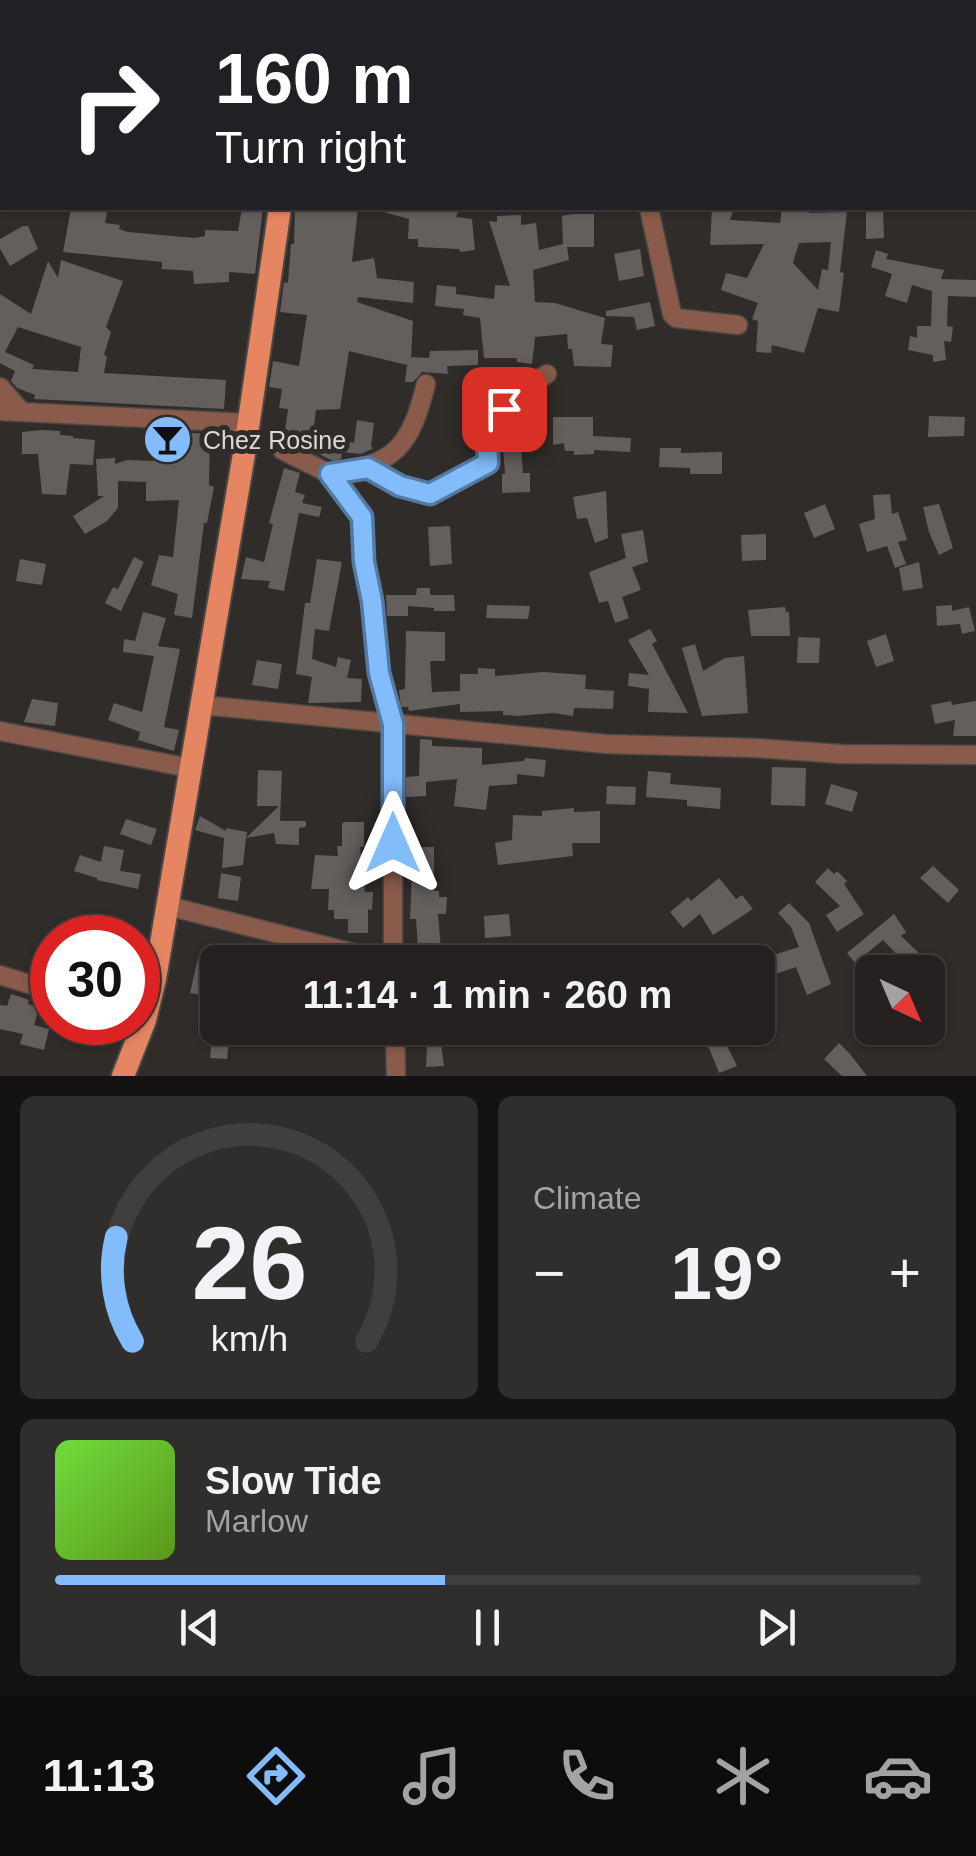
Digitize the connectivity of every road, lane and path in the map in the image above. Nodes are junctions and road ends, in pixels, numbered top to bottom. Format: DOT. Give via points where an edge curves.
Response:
graph roads {
  1 [pos="280,210"];
  2 [pos="649,210"];
  3 [pos="738,324"];
  4 [pos="547,374"];
  5 [pos="426,384"];
  6 [pos="0,387"];
  7 [pos="20,410"];
  8 [pos="0,411"];
  9 [pos="248,423"];
  10 [pos="282,450"];
  11 [pos="368,468"];
  12 [pos="330,474"];
  13 [pos="200,705"];
  14 [pos="393,724"];
  15 [pos="0,731"];
  16 [pos="976,755"];
  17 [pos="190,768"];
  18 [pos="168,906"];
  19 [pos="160,939"];
  20 [pos="324,945"];
  21 [pos="392,945"];
  22 [pos="0,974"];
  23 [pos="30,984"];
  24 [pos="133,1045"];
  25 [pos="395,1045"];
  26 [pos="124,1076"];
  27 [pos="396,1076"];
  1 -- 9 [label="main road"];
  2 -- 3 [label="street" via="672,314"];
  4 -- 11 [label="street" via="487,426 488,463 430,494"];
  5 -- 11 [label="street" via="405,441"];
  6 -- 7 [label="street"];
  7 -- 8 [label="street"];
  7 -- 9 [label="street"];
  9 -- 13 [label="main road"];
  10 -- 12 [label="street"];
  11 -- 12 [label="street"];
  12 -- 14 [label="street" via="362,517 379,673"];
  13 -- 14 [label="street"];
  13 -- 17 [label="main road"];
  14 -- 16 [label="street" via="606,744"];
  14 -- 21 [label="street"];
  15 -- 17 [label="street"];
  17 -- 18 [label="main road"];
  18 -- 19 [label="main road"];
  18 -- 20 [label="street"];
  22 -- 23 [label="street"];
  24 -- 26 [label="main road"];
  25 -- 27 [label="street"];
}
